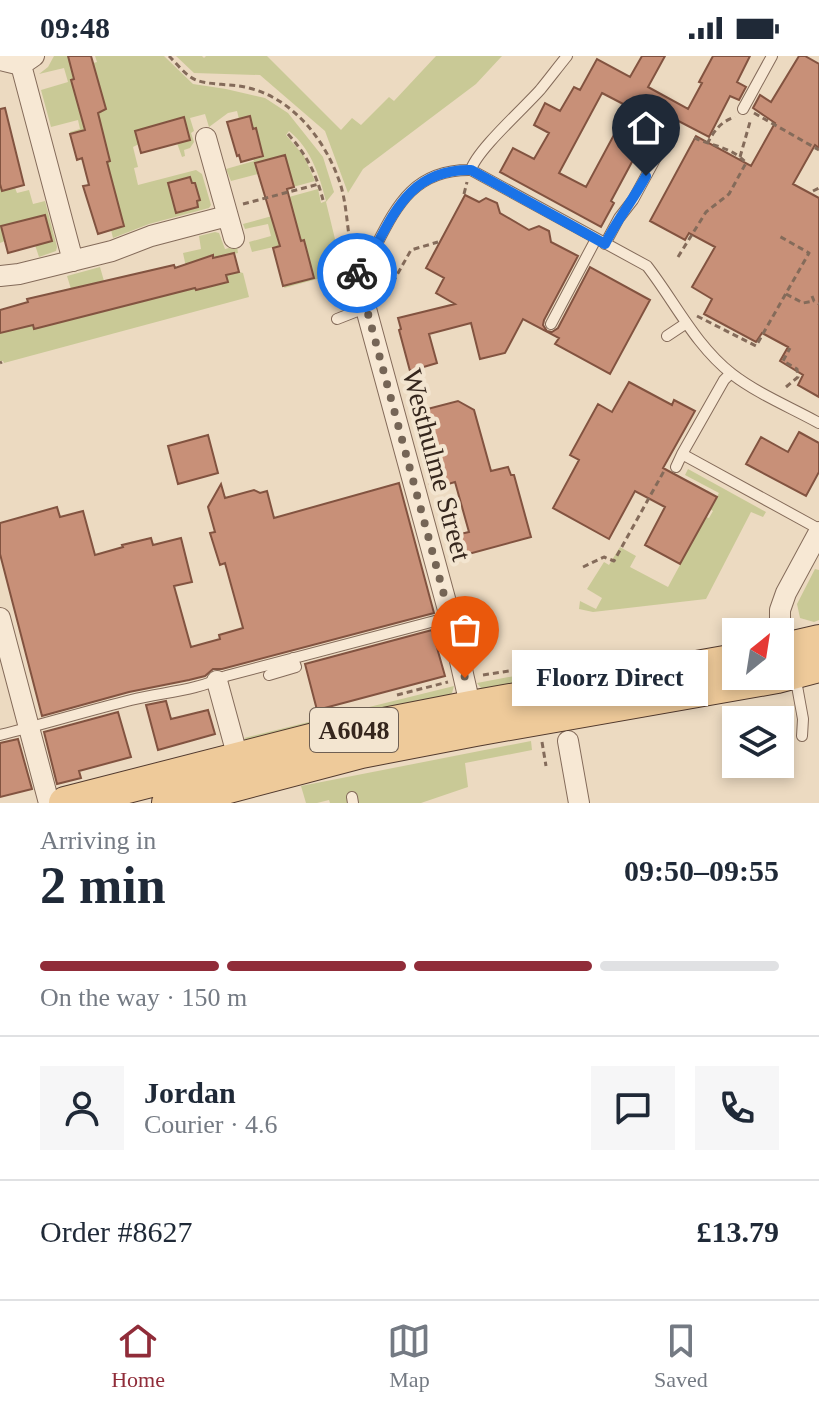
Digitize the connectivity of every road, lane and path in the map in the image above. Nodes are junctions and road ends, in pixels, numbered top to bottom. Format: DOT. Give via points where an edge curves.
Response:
graph roads {
  1 [pos="169,56"];
  2 [pos="567,56"];
  3 [pos="772,56"];
  4 [pos="0,60"];
  5 [pos="27,61"];
  6 [pos="743,109"];
  7 [pos="672,128"];
  8 [pos="288,134"];
  9 [pos="693,137"];
  10 [pos="707,144"];
  11 [pos="204,150"];
  12 [pos="819,150"];
  13 [pos="740,157"];
  14 [pos="469,175"];
  15 [pos="319,184"];
  16 [pos="819,188"];
  17 [pos="813,191"];
  18 [pos="464,194"];
  19 [pos="323,200"];
  20 [pos="232,211"];
  21 [pos="779,236"];
  22 [pos="234,238"];
  23 [pos="438,242"];
  24 [pos="601,242"];
  25 [pos="678,257"];
  26 [pos="73,261"];
  27 [pos="354,264"];
  28 [pos="0,276"];
  29 [pos="786,294"];
  30 [pos="812,296"];
  31 [pos="817,303"];
  32 [pos="372,308"];
  33 [pos="337,319"];
  34 [pos="689,320"];
  35 [pos="551,324"];
  36 [pos="667,336"];
  37 [pos="790,348"];
  38 [pos="731,373"];
  39 [pos="786,387"];
  40 [pos="819,423"];
  41 [pos="682,454"];
  42 [pos="671,466"];
  43 [pos="819,531"];
  44 [pos="583,567"];
  45 [pos="450,617"];
  46 [pos="0,618"];
  47 [pos="782,618"];
  48 [pos="819,641"];
  49 [pos="794,649"];
  50 [pos="293,658"];
  51 [pos="6,663"];
  52 [pos="722,663"];
  53 [pos="722,665"];
  54 [pos="269,675"];
  55 [pos="794,675"];
  56 [pos="217,681"];
  57 [pos="473,718"];
  58 [pos="29,727"];
  59 [pos="540,733"];
  60 [pos="0,735"];
  61 [pos="802,736"];
  62 [pos="561,753"];
  63 [pos="241,771"];
  64 [pos="49,803"];
  65 [pos="65,803"];
  66 [pos="168,803"];
  67 [pos="579,803"];
  1 -- 27 [label="path" via="197,81 266,93 306,123 341,185"];
  2 -- 14 [label="lane" via="472,164"];
  3 -- 6 [label="lane"];
  4 -- 5 [label="street"];
  5 -- 26 [label="street" via="42,142 61,176"];
  6 -- 10 [label="path" via="714,131"];
  7 -- 24 [label="lane" via="633,200"];
  8 -- 15 [label="path"];
  9 -- 10 [label="path"];
  10 -- 13 [label="path"];
  11 -- 20 [label="street"];
  12 -- 13 [label="path" via="753,112"];
  13 -- 25 [label="path" via="746,163 729,194 706,212"];
  14 -- 18 [label="path"];
  14 -- 24 [label="lane"];
  14 -- 27 [label="lane" via="453,170 419,184 395,211 367,263"];
  15 -- 19 [label="path"];
  15 -- 20 [label="path"];
  16 -- 17 [label="path"];
  20 -- 22 [label="street"];
  20 -- 26 [label="street"];
  21 -- 29 [label="path" via="809,253"];
  23 -- 32 [label="path" via="411,250"];
  24 -- 34 [label="lane" via="647,266"];
  24 -- 35 [label="lane"];
  26 -- 28 [label="street"];
  27 -- 32 [label="street, Westhulme Street"];
  29 -- 31 [label="path"];
  29 -- 34 [label="path" via="756,346 700,315"];
  30 -- 31 [label="path"];
  32 -- 33 [label="lane"];
  32 -- 45 [label="street, Westhulme Street"];
  34 -- 36 [label="lane"];
  34 -- 38 [label="lane"];
  37 -- 39 [label="path" via="783,361 797,369 798,377"];
  38 -- 40 [label="lane"];
  38 -- 41 [label="lane"];
  41 -- 42 [label="lane"];
  41 -- 43 [label="lane"];
  42 -- 44 [label="path" via="614,561 604,557"];
  43 -- 47 [label="street" via="786,593"];
  45 -- 50 [label="lane"];
  45 -- 57 [label="street, Westhulme Street"];
  46 -- 51 [label="street"];
  48 -- 49 [label="main road, A6048"];
  50 -- 54 [label="lane" via="296,667"];
  50 -- 56 [label="lane"];
  51 -- 58 [label="street"];
  52 -- 57 [label="main road, A6048"];
  53 -- 57 [label="main road, A6048"];
  55 -- 61 [label="lane"];
  56 -- 58 [label="lane"];
  56 -- 63 [label="street"];
  57 -- 63 [label="main road, A6048" via="338,733"];
  58 -- 60 [label="lane"];
  58 -- 64 [label="street"];
  59 -- 62 [label="path"];
  62 -- 67 [label="street"];
  63 -- 65 [label="main road, A6048"];
  63 -- 66 [label="main road, A6048"];
}
